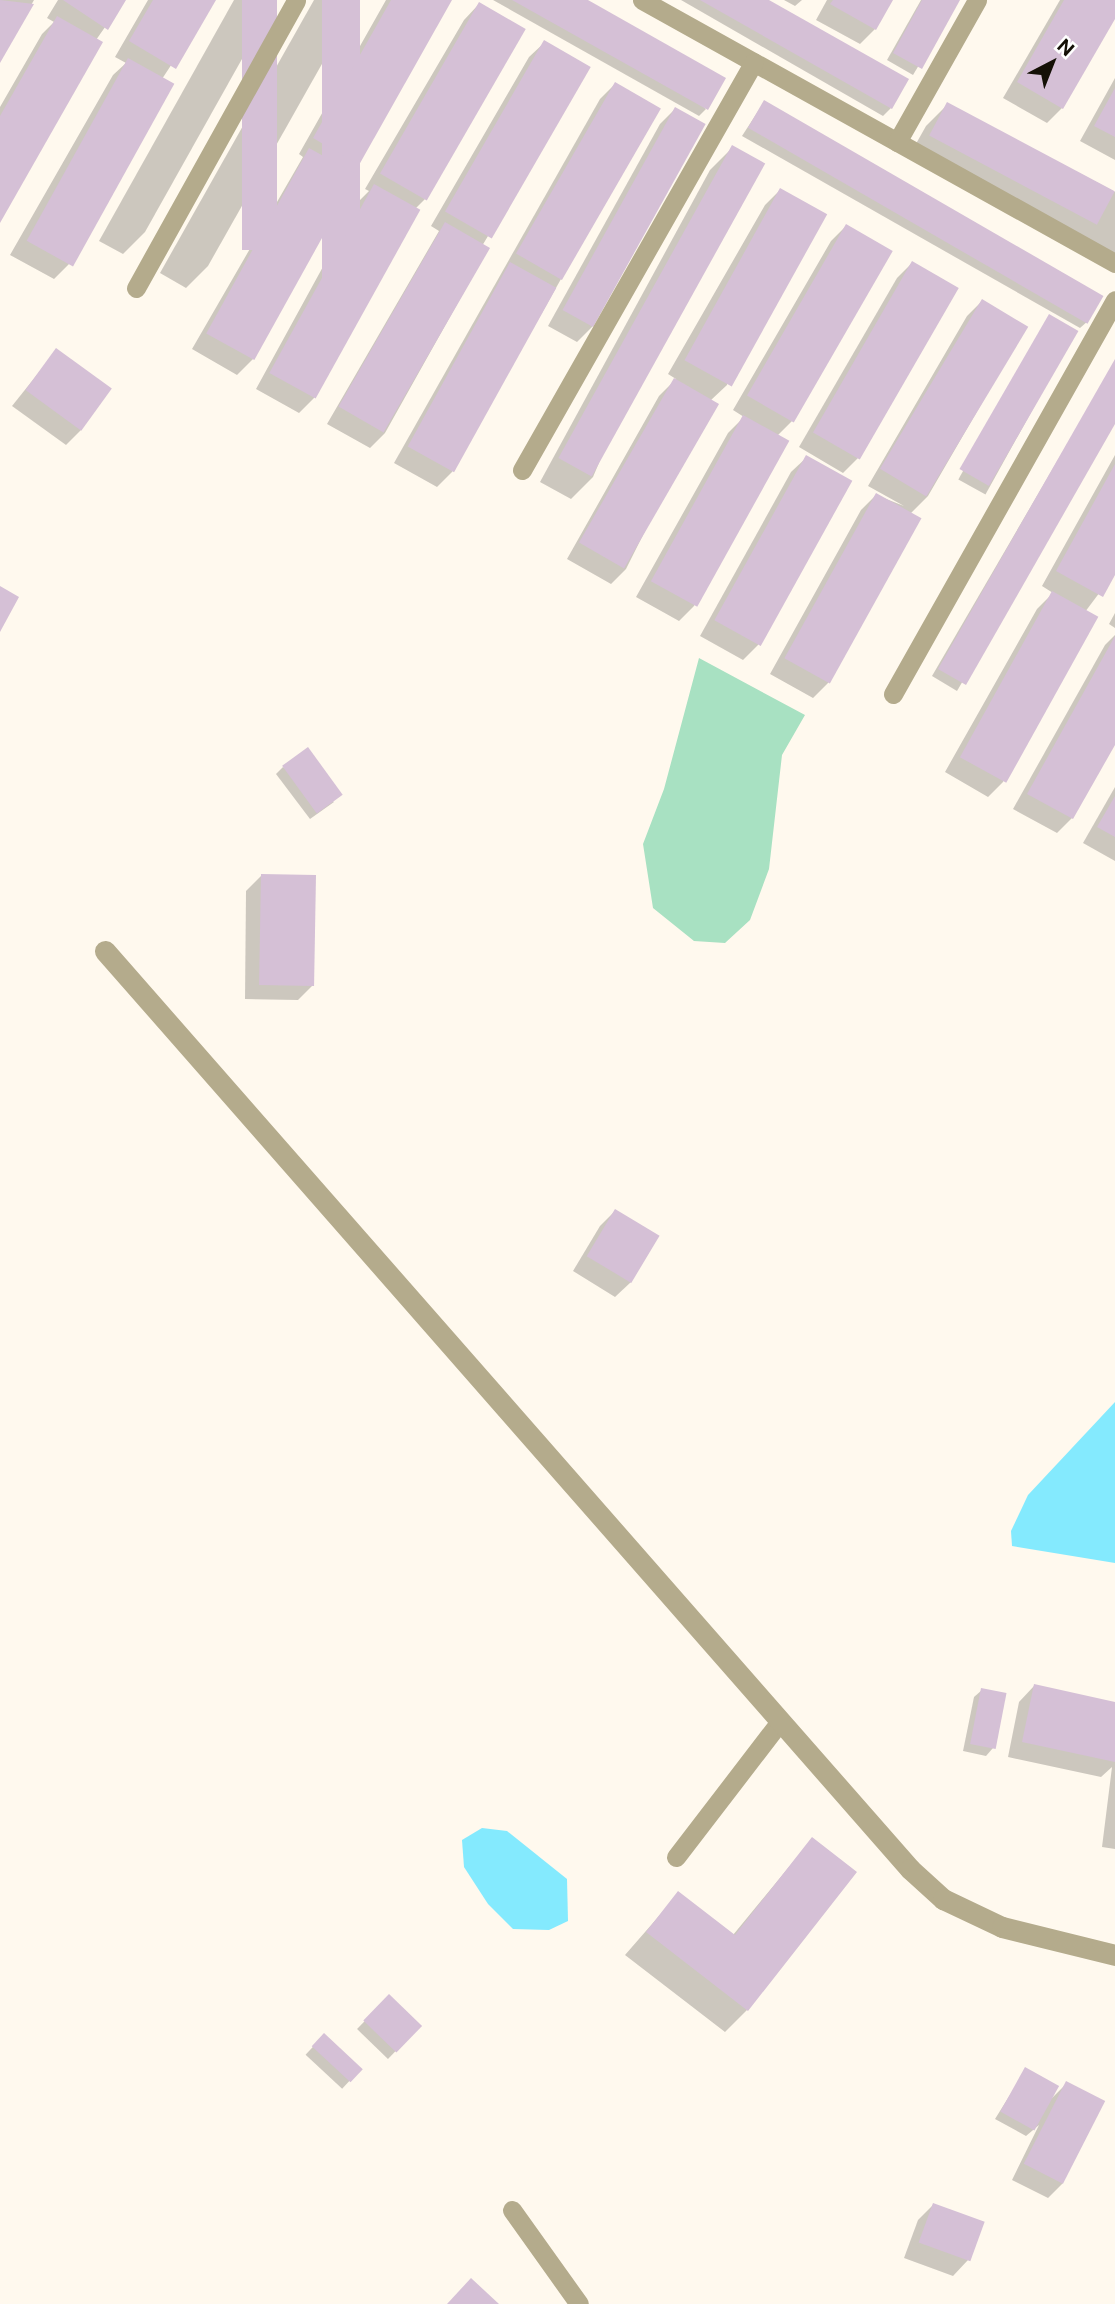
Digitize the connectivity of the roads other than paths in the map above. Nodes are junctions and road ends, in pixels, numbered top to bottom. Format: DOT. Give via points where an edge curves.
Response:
graph roads {
  1 [pos="296,0"];
  2 [pos="642,0"];
  3 [pos="977,0"];
  4 [pos="754,62"];
  5 [pos="897,142"];
  6 [pos="1115,263"];
  7 [pos="136,288"];
  8 [pos="1115,300"];
  9 [pos="522,470"];
  10 [pos="893,694"];
  11 [pos="105,951"];
  12 [pos="778,1724"];
  13 [pos="676,1857"];
  14 [pos="1115,1955"];
  15 [pos="512,2210"];
  16 [pos="579,2304"];
  1 -- 7 [label="lane"];
  2 -- 4 [label="lane"];
  3 -- 5 [label="lane"];
  4 -- 5 [label="lane"];
  4 -- 9 [label="lane"];
  5 -- 6 [label="lane"];
  8 -- 10 [label="lane"];
  11 -- 12 [label="street"];
  12 -- 13 [label="lane"];
  12 -- 14 [label="street" via="943,1899 1002,1927"];
  15 -- 16 [label="lane"];
}
